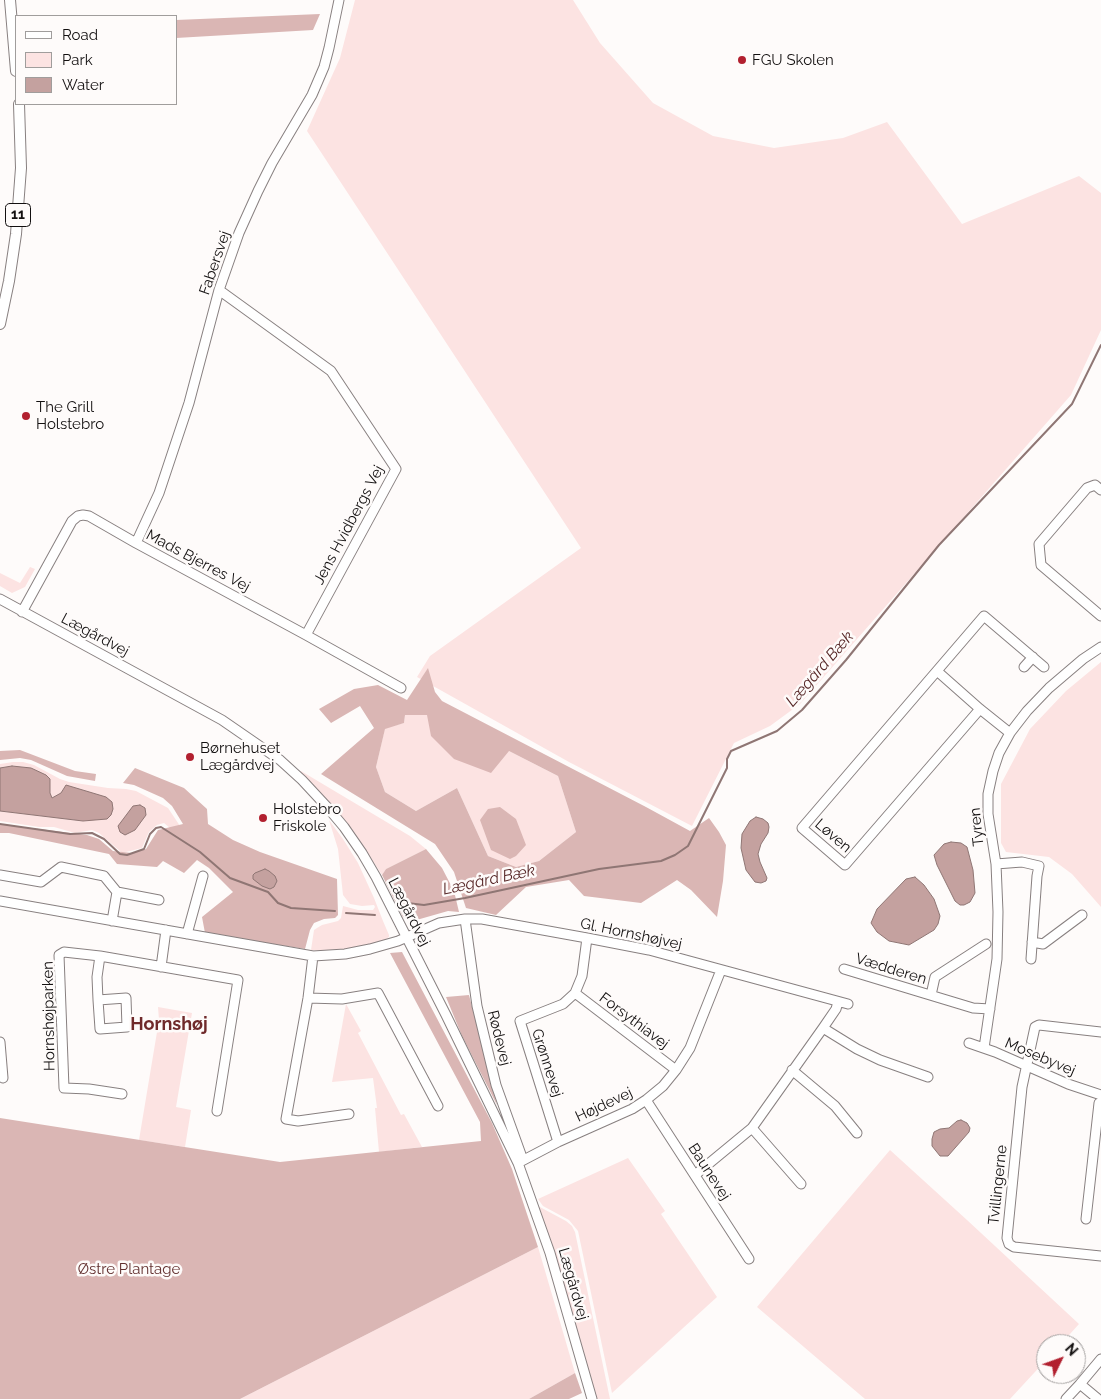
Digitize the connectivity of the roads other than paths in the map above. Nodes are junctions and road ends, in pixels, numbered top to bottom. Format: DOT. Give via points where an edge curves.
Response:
graph roads {
  1 [pos="12,0"];
  2 [pos="339,0"];
  3 [pos="15,57"];
  4 [pos="19,105"];
  5 [pos="220,290"];
  6 [pos="0,324"];
  7 [pos="1101,490"];
  8 [pos="136,543"];
  9 [pos="0,599"];
  10 [pos="22,612"];
  11 [pos="1101,616"];
  12 [pos="306,634"];
  13 [pos="1101,647"];
  14 [pos="1033,657"];
  15 [pos="1024,667"];
  16 [pos="1044,667"];
  17 [pos="938,671"];
  18 [pos="401,688"];
  19 [pos="980,709"];
  20 [pos="1010,732"];
  21 [pos="996,864"];
  22 [pos="0,875"];
  23 [pos="203,876"];
  24 [pos="117,892"];
  25 [pos="160,900"];
  26 [pos="0,901"];
  27 [pos="1082,914"];
  28 [pos="465,919"];
  29 [pos="112,921"];
  30 [pos="166,930"];
  31 [pos="187,934"];
  32 [pos="406,937"];
  33 [pos="587,938"];
  34 [pos="1032,942"];
  35 [pos="986,944"];
  36 [pos="100,956"];
  37 [pos="314,956"];
  38 [pos="1031,960"];
  39 [pos="161,967"];
  40 [pos="844,969"];
  41 [pos="721,970"];
  42 [pos="576,993"];
  43 [pos="931,995"];
  44 [pos="308,998"];
  45 [pos="98,1000"];
  46 [pos="838,1002"];
  47 [pos="848,1004"];
  48 [pos="990,1009"];
  49 [pos="823,1028"];
  50 [pos="1101,1032"];
  51 [pos="0,1042"];
  52 [pos="969,1043"];
  53 [pos="984,1048"];
  54 [pos="1026,1066"];
  55 [pos="676,1070"];
  56 [pos="792,1070"];
  57 [pos="928,1077"];
  58 [pos="3,1078"];
  59 [pos="122,1094"];
  60 [pos="1100,1099"];
  61 [pos="646,1100"];
  62 [pos="438,1106"];
  63 [pos="217,1110"];
  64 [pos="349,1114"];
  65 [pos="752,1128"];
  66 [pos="857,1133"];
  67 [pos="558,1142"];
  68 [pos="520,1161"];
  69 [pos="695,1175"];
  70 [pos="1096,1175"];
  71 [pos="801,1184"];
  72 [pos="1086,1219"];
  73 [pos="1101,1256"];
  74 [pos="749,1258"];
  75 [pos="1101,1359"];
  76 [pos="1086,1377"];
  77 [pos="1080,1384"];
  78 [pos="592,1399"];
  79 [pos="1066,1399"];
  80 [pos="1098,1399"];
  1 -- 3 [label="main road"];
  2 -- 5 [label="street, Fabersvej" via="324,67 312,96 258,191 239,233"];
  4 -- 6 [label="main road, 11" via="21,168 16,234"];
  5 -- 8 [label="street, Fabersvej" via="189,403 159,493"];
  5 -- 12 [label="street, Jens Hvidbergs Vej" via="331,371 396,469"];
  7 -- 11 [label="street" via="1095,485 1087,488 1039,544 1041,565"];
  8 -- 10 [label="street, Mads Bjerres Vej" via="89,516 78,516 72,520"];
  8 -- 12 [label="street, Mads Bjerres Vej"];
  9 -- 10 [label="street, Lægårdvej"];
  10 -- 32 [label="street, Lægårdvej" via="222,720 280,760 328,808 362,853"];
  12 -- 18 [label="street, Mads Bjerres Vej"];
  13 -- 20 [label="street, Tyren" via="1049,688"];
  14 -- 15 [label="street"];
  14 -- 16 [label="street, Løven"];
  14 -- 17 [label="street, Løven" via="984,616"];
  17 -- 19 [label="street"];
  17 -- 19 [label="street, Løven" via="802,828 845,865"];
  19 -- 20 [label="street"];
  20 -- 21 [label="street, Tyren" via="999,753 988,794"];
  21 -- 34 [label="street" via="1022,862 1040,866"];
  21 -- 48 [label="street, Tyren" via="997,959"];
  22 -- 24 [label="street" via="41,882 61,868 104,876"];
  23 -- 31 [label="street"];
  24 -- 25 [label="street"];
  24 -- 29 [label="street"];
  26 -- 29 [label="street"];
  27 -- 34 [label="street" via="1043,944"];
  28 -- 32 [label="street, Gl. Hornshøjvej" via="439,923"];
  28 -- 33 [label="street, Gl. Hornshøjvej" via="500,921"];
  28 -- 68 [label="street, Rødevej" via="476,1006 496,1086"];
  29 -- 30 [label="street"];
  30 -- 31 [label="street"];
  30 -- 39 [label="street"];
  31 -- 37 [label="street"];
  32 -- 37 [label="street" via="346,954"];
  32 -- 68 [label="street, Lægårdvej"];
  33 -- 41 [label="street, Gl. Hornshøjvej" via="649,950"];
  33 -- 42 [label="street" via="582,976"];
  34 -- 38 [label="street"];
  35 -- 43 [label="street, Vædderen" via="935,978"];
  36 -- 39 [label="street, Hornshøjparken"];
  36 -- 45 [label="street"];
  36 -- 59 [label="street, Hornshøjparken" via="64,952 59,955 64,1088"];
  37 -- 44 [label="street"];
  39 -- 63 [label="street, Hornshøjparken" via="238,980"];
  40 -- 43 [label="street, Vædderen"];
  41 -- 46 [label="street, Gl. Hornshøjvej"];
  41 -- 55 [label="street, Højdevej" via="690,1048"];
  42 -- 55 [label="street, Forsythiavej"];
  42 -- 67 [label="street, Grønnevej" via="563,1004 520,1021"];
  43 -- 48 [label="street, Vædderen" via="972,1008"];
  44 -- 62 [label="street" via="342,999 378,993"];
  44 -- 64 [label="street" via="286,1119 298,1121"];
  45 -- 45 [label="street" via="126,998 127,1026 100,1029"];
  46 -- 47 [label="street, Gl. Hornshøjvej"];
  46 -- 49 [label="street"];
  48 -- 53 [label="street, Tyren"];
  49 -- 56 [label="street"];
  49 -- 57 [label="street" via="880,1060"];
  50 -- 54 [label="street" via="1039,1025 1035,1027"];
  51 -- 58 [label="street"];
  52 -- 53 [label="street, Mosebyvej"];
  53 -- 54 [label="street, Mosebyvej"];
  54 -- 60 [label="street, Mosebyvej"];
  54 -- 73 [label="street, Tvillingerne" via="1007,1238 1009,1244"];
  55 -- 61 [label="street, Højdevej"];
  56 -- 65 [label="street"];
  56 -- 66 [label="street" via="835,1106"];
  60 -- 70 [label="street"];
  61 -- 67 [label="street, Højdevej"];
  61 -- 69 [label="street, Baunevej"];
  65 -- 69 [label="street"];
  65 -- 71 [label="street"];
  67 -- 68 [label="street, Højdevej"];
  68 -- 78 [label="street, Lægårdvej"];
  69 -- 74 [label="street, Baunevej"];
  70 -- 72 [label="street"];
  75 -- 76 [label="street"];
  77 -- 79 [label="street"];
  77 -- 80 [label="street"];
}
